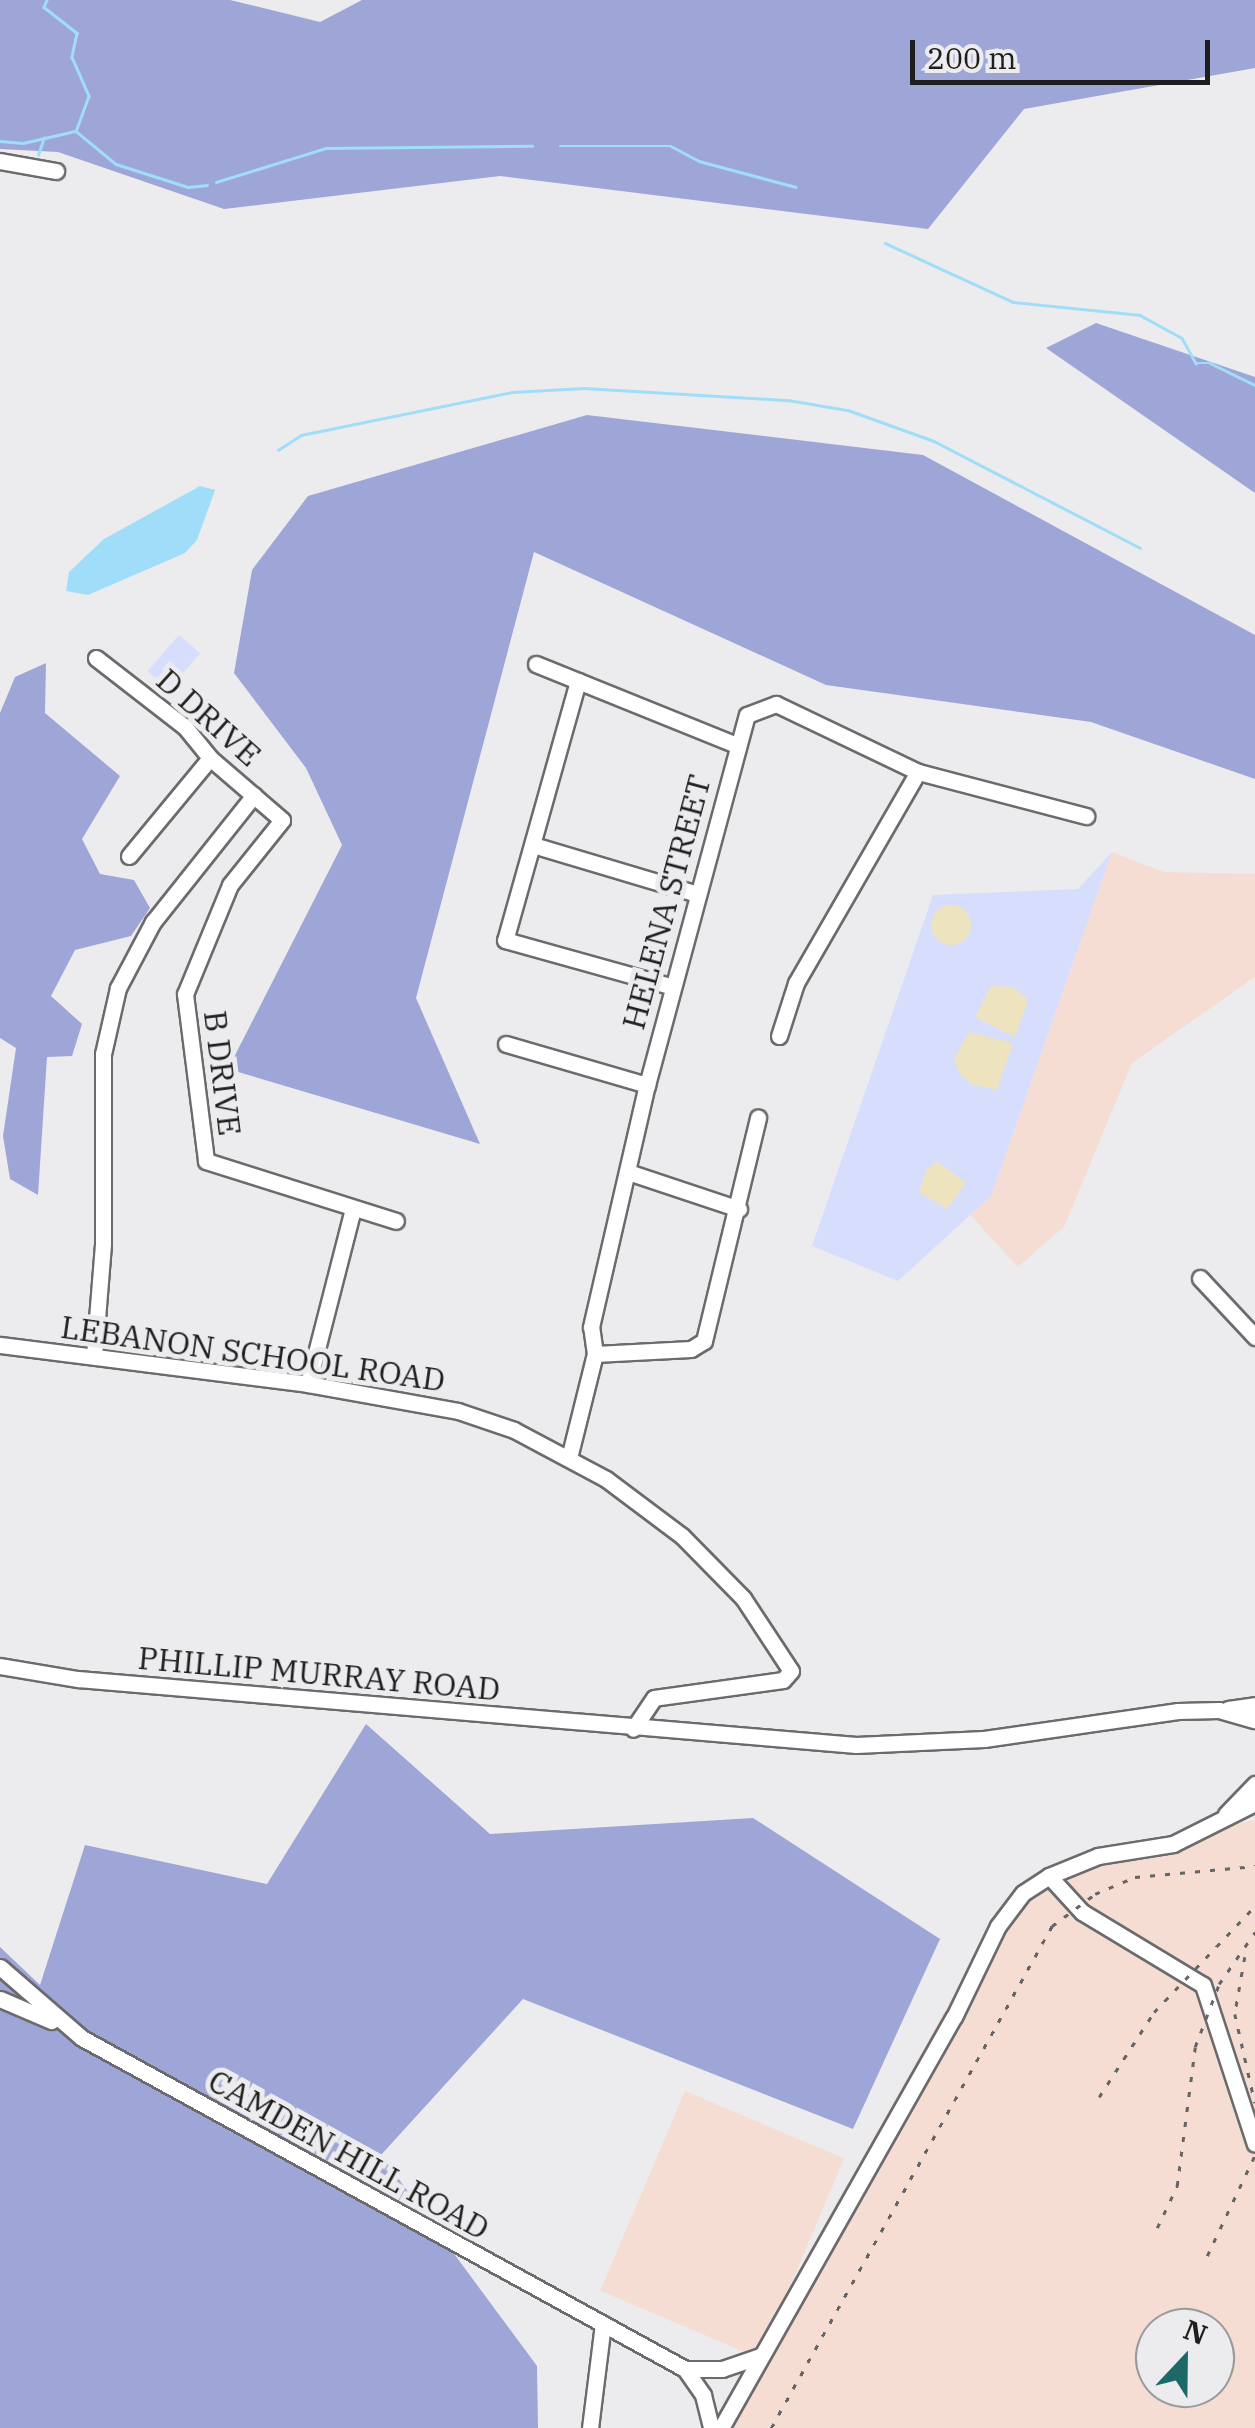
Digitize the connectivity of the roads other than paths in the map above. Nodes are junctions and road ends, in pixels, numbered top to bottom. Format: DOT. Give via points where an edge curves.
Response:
graph roads {
  1 [pos="0,162"];
  2 [pos="56,171"];
  3 [pos="96,658"];
  4 [pos="536,664"];
  5 [pos="578,681"];
  6 [pos="736,745"];
  7 [pos="210,758"];
  8 [pos="918,772"];
  9 [pos="254,794"];
  10 [pos="1086,816"];
  11 [pos="282,820"];
  12 [pos="533,845"];
  13 [pos="129,856"];
  14 [pos="694,892"];
  15 [pos="673,987"];
  16 [pos="779,1036"];
  17 [pos="506,1044"];
  18 [pos="647,1085"];
  19 [pos="758,1116"];
  20 [pos="628,1172"];
  21 [pos="353,1209"];
  22 [pos="738,1209"];
  23 [pos="396,1221"];
  24 [pos="1200,1278"];
  25 [pos="1255,1337"];
  26 [pos="0,1345"];
  27 [pos="594,1354"];
  28 [pos="94,1356"];
  29 [pos="308,1384"];
  30 [pos="569,1458"];
  31 [pos="0,1666"];
  32 [pos="1255,1705"];
  33 [pos="1219,1710"];
  34 [pos="1255,1720"];
  35 [pos="633,1729"];
  36 [pos="1255,1784"];
  37 [pos="1255,1803"];
  38 [pos="1217,1825"];
  39 [pos="1049,1876"];
  40 [pos="0,1967"];
  41 [pos="0,1999"];
  42 [pos="82,2038"];
  43 [pos="1255,2144"];
  44 [pos="602,2324"];
  45 [pos="760,2356"];
  46 [pos="686,2369"];
  47 [pos="590,2428"];
  48 [pos="711,2428"];
  49 [pos="721,2428"];
  1 -- 2 [label="street"];
  3 -- 7 [label="street, D DRIVE" via="185,727"];
  4 -- 5 [label="street"];
  5 -- 6 [label="street"];
  5 -- 12 [label="street"];
  6 -- 8 [label="street, HELENA STREET" via="747,715 776,704"];
  6 -- 14 [label="street, HELENA STREET"];
  7 -- 9 [label="street, D DRIVE"];
  7 -- 13 [label="street"];
  8 -- 10 [label="street, HELENA STREET"];
  8 -- 16 [label="street" via="796,983"];
  9 -- 11 [label="street, D DRIVE"];
  9 -- 28 [label="street" via="153,922 118,988 103,1054 103,1242"];
  11 -- 21 [label="street, B DRIVE" via="230,885 186,994 206,1160"];
  12 -- 14 [label="street"];
  12 -- 15 [label="street" via="505,940"];
  14 -- 15 [label="street, HELENA STREET"];
  15 -- 18 [label="street, HELENA STREET"];
  17 -- 18 [label="street"];
  18 -- 20 [label="street, HELENA STREET"];
  19 -- 22 [label="street"];
  20 -- 22 [label="street"];
  20 -- 27 [label="street, HELENA STREET" via="591,1327"];
  21 -- 23 [label="street, B DRIVE"];
  21 -- 29 [label="street"];
  22 -- 27 [label="street" via="704,1340 690,1349"];
  24 -- 25 [label="street"];
  26 -- 28 [label="street, LEBANON SCHOOL ROAD"];
  27 -- 30 [label="street, HELENA STREET"];
  28 -- 29 [label="street, LEBANON SCHOOL ROAD"];
  29 -- 30 [label="street, LEBANON SCHOOL ROAD" via="458,1411"];
  30 -- 35 [label="street, LEBANON SCHOOL ROAD" via="634,1496 682,1536 743,1598 791,1671 784,1680 654,1698"];
  31 -- 35 [label="street, PHILLIP MURRAY ROAD" via="78,1679"];
  32 -- 33 [label="street"];
  33 -- 34 [label="street"];
  33 -- 35 [label="street" via="920,1745"];
  36 -- 38 [label="street"];
  37 -- 38 [label="street"];
  38 -- 39 [label="street" via="1173,1844 1098,1856"];
  39 -- 43 [label="street" via="1082,1912 1203,1985"];
  39 -- 45 [label="street" via="1023,1893 998,1926 954,2017"];
  40 -- 42 [label="street, CAMDEN HILL ROAD"];
  41 -- 42 [label="street"];
  42 -- 44 [label="street, CAMDEN HILL ROAD"];
  44 -- 46 [label="street, CAMDEN HILL ROAD"];
  44 -- 47 [label="street"];
  45 -- 46 [label="street" via="722,2368"];
  45 -- 49 [label="street"];
  46 -- 48 [label="street" via="703,2395"];
}
